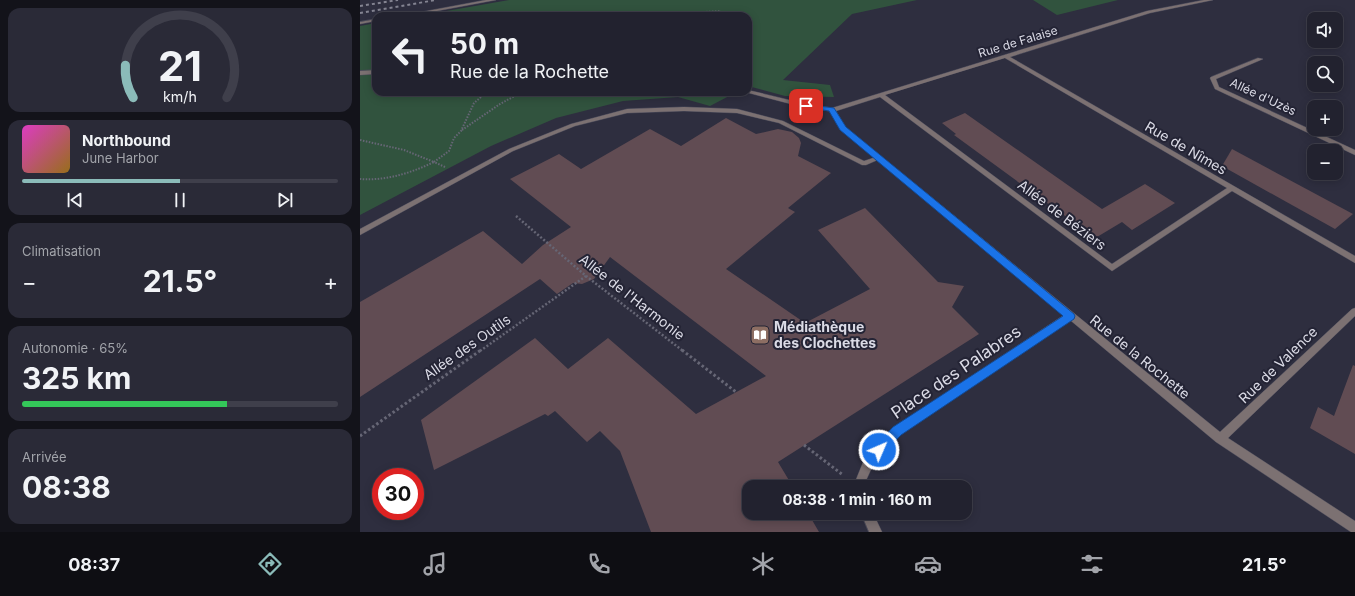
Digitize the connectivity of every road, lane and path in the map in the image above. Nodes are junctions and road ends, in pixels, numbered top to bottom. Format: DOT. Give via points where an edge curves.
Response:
graph roads {
  1 [pos="494,0"];
  2 [pos="1211,0"];
  3 [pos="721,11"];
  4 [pos="425,12"];
  5 [pos="698,12"];
  6 [pos="372,21"];
  7 [pos="360,23"];
  8 [pos="1005,56"];
  9 [pos="1260,59"];
  10 [pos="372,72"];
  11 [pos="360,73"];
  12 [pos="752,93"];
  13 [pos="881,95"];
  14 [pos="482,96"];
  15 [pos="515,96"];
  16 [pos="832,110"];
  17 [pos="461,131"];
  18 [pos="360,140"];
  19 [pos="1355,153"];
  20 [pos="879,158"];
  21 [pos="434,162"];
  22 [pos="463,176"];
  23 [pos="360,179"];
  24 [pos="1232,188"];
  25 [pos="516,216"];
  26 [pos="360,232"];
  27 [pos="1355,260"];
  28 [pos="586,276"];
  29 [pos="1355,311"];
  30 [pos="1070,316"];
  31 [pos="736,392"];
  32 [pos="360,436"];
  33 [pos="1220,439"];
  34 [pos="804,445"];
  35 [pos="846,478"];
  36 [pos="861,480"];
  37 [pos="870,520"];
  38 [pos="1355,528"];
  39 [pos="876,532"];
  1 -- 4 [label="street"];
  2 -- 8 [label="street, Rue de Falaise" via="1149,12"];
  3 -- 5 [label="path"];
  6 -- 7 [label="street"];
  8 -- 13 [label="street, Rue de Falaise"];
  8 -- 24 [label="street, Rue de Nîmes"];
  9 -- 19 [label="street, Allée d'Uzès" via="1213,78 1217,88"];
  10 -- 11 [label="street"];
  12 -- 16 [label="street"];
  13 -- 16 [label="street, Rue de Falaise"];
  13 -- 24 [label="street, Allée de Béziers" via="1112,268"];
  14 -- 17 [label="path" via="474,103"];
  15 -- 17 [label="path"];
  16 -- 20 [label="street, Rue de la Rochette" via="843,128"];
  17 -- 21 [label="path" via="448,150"];
  18 -- 21 [label="path" via="404,150"];
  20 -- 22 [label="street" via="864,164 781,122 737,111 648,110 627,111 573,125 511,150"];
  20 -- 30 [label="street, Rue de la Rochette"];
  21 -- 22 [label="path"];
  21 -- 23 [label="path" via="390,178"];
  22 -- 26 [label="street"];
  24 -- 27 [label="street, Rue de Nîmes"];
  25 -- 28 [label="path, Allée de l'Harmonie"];
  28 -- 31 [label="path, Allée de l'Harmonie"];
  28 -- 32 [label="path, Allée des Outils"];
  29 -- 33 [label="street, Rue de Valence"];
  30 -- 33 [label="street, Rue de la Rochette"];
  30 -- 36 [label="street, Place des Palabres" via="897,431 870,459"];
  33 -- 38 [label="street, Rue de la Rochette"];
  34 -- 35 [label="path"];
  37 -- 39 [label="street"];
}
